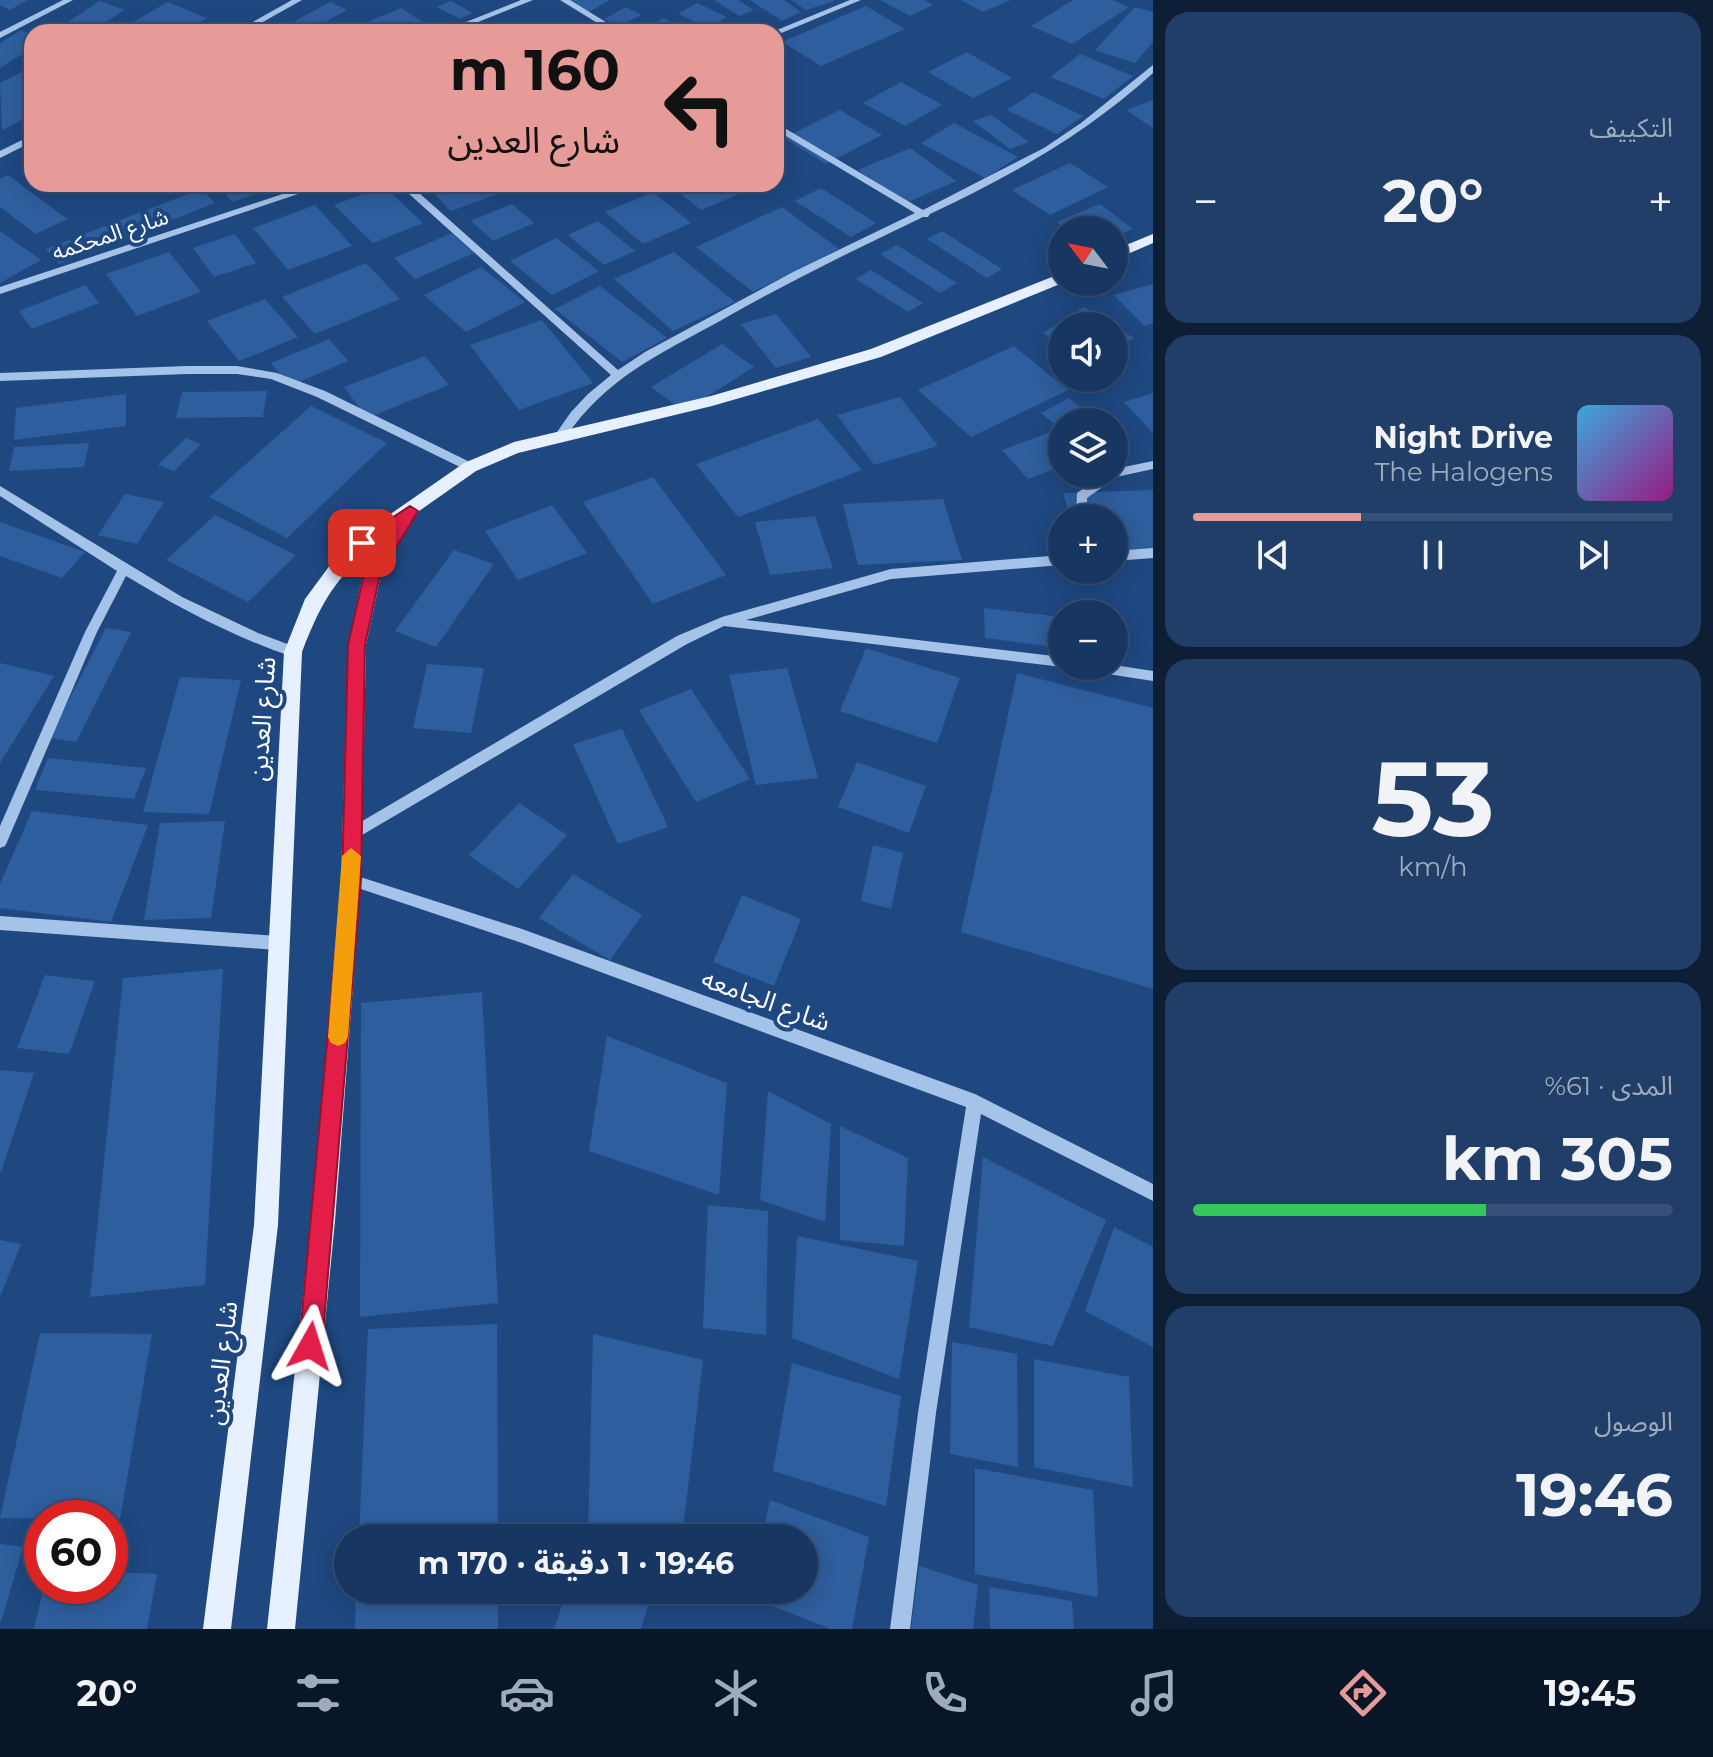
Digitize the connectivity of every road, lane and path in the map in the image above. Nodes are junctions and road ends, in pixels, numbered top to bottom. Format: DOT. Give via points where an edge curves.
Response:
graph roads {
  1 [pos="69,0"];
  2 [pos="298,0"];
  3 [pos="529,0"];
  4 [pos="564,0"];
  5 [pos="857,0"];
  6 [pos="254,24"];
  7 [pos="466,24"];
  8 [pos="604,24"];
  9 [pos="784,29"];
  10 [pos="0,35"];
  11 [pos="1153,68"];
  12 [pos="784,131"];
  13 [pos="24,142"];
  14 [pos="0,155"];
  15 [pos="299,192"];
  16 [pos="412,192"];
  17 [pos="925,215"];
  18 [pos="1153,238"];
  19 [pos="1128,250"];
  20 [pos="1048,284"];
  21 [pos="0,291"];
  22 [pos="616,374"];
  23 [pos="0,377"];
  24 [pos="561,435"];
  25 [pos="1153,465"];
  26 [pos="470,467"];
  27 [pos="1128,471"];
  28 [pos="1093,488"];
  29 [pos="0,490"];
  30 [pos="1081,504"];
  31 [pos="410,511"];
  32 [pos="1153,553"];
  33 [pos="1128,555"];
  34 [pos="1048,561"];
  35 [pos="124,569"];
  36 [pos="722,622"];
  37 [pos="293,652"];
  38 [pos="1048,660"];
  39 [pos="1128,672"];
  40 [pos="1153,676"];
  41 [pos="352,834"];
  42 [pos="0,842"];
  43 [pos="351,880"];
  44 [pos="0,923"];
  45 [pos="277,943"];
  46 [pos="975,1102"];
  47 [pos="1153,1193"];
  48 [pos="217,1629"];
  49 [pos="281,1629"];
  50 [pos="900,1629"];
  1 -- 10 [label="street"];
  2 -- 6 [label="street"];
  3 -- 7 [label="street"];
  4 -- 8 [label="street"];
  5 -- 9 [label="street"];
  11 -- 17 [label="street" via="1071,136"];
  12 -- 17 [label="street"];
  13 -- 14 [label="street"];
  15 -- 21 [label="street, شارع المحكمه"];
  16 -- 22 [label="street"];
  17 -- 22 [label="street" via="773,287"];
  18 -- 19 [label="main road"];
  20 -- 24 [label="main road, شارع العدين" via="876,353 712,401"];
  22 -- 24 [label="street" via="584,402"];
  23 -- 26 [label="street" via="187,370 273,376"];
  24 -- 26 [label="main road, شارع العدين"];
  25 -- 27 [label="street"];
  26 -- 31 [label="main road, شارع العدين"];
  28 -- 30 [label="street" via="1081,496"];
  29 -- 35 [label="street"];
  31 -- 37 [label="main road, شارع العدين" via="362,543 325,583 300,627"];
  31 -- 41 [label="main road" via="372,574 359,625"];
  32 -- 33 [label="street"];
  34 -- 36 [label="street" via="891,574"];
  35 -- 37 [label="street" via="190,609"];
  35 -- 42 [label="street"];
  36 -- 38 [label="street"];
  36 -- 41 [label="street" via="682,640"];
  37 -- 45 [label="main road, شارع العدين"];
  39 -- 40 [label="street"];
  41 -- 43 [label="main road"];
  43 -- 46 [label="street, شارع الجامعه" via="522,936"];
  43 -- 49 [label="main road"];
  44 -- 45 [label="street"];
  45 -- 48 [label="main road, شارع العدين" via="266,1225"];
  46 -- 47 [label="street, شارع الجامعه"];
  46 -- 50 [label="street"];
}
